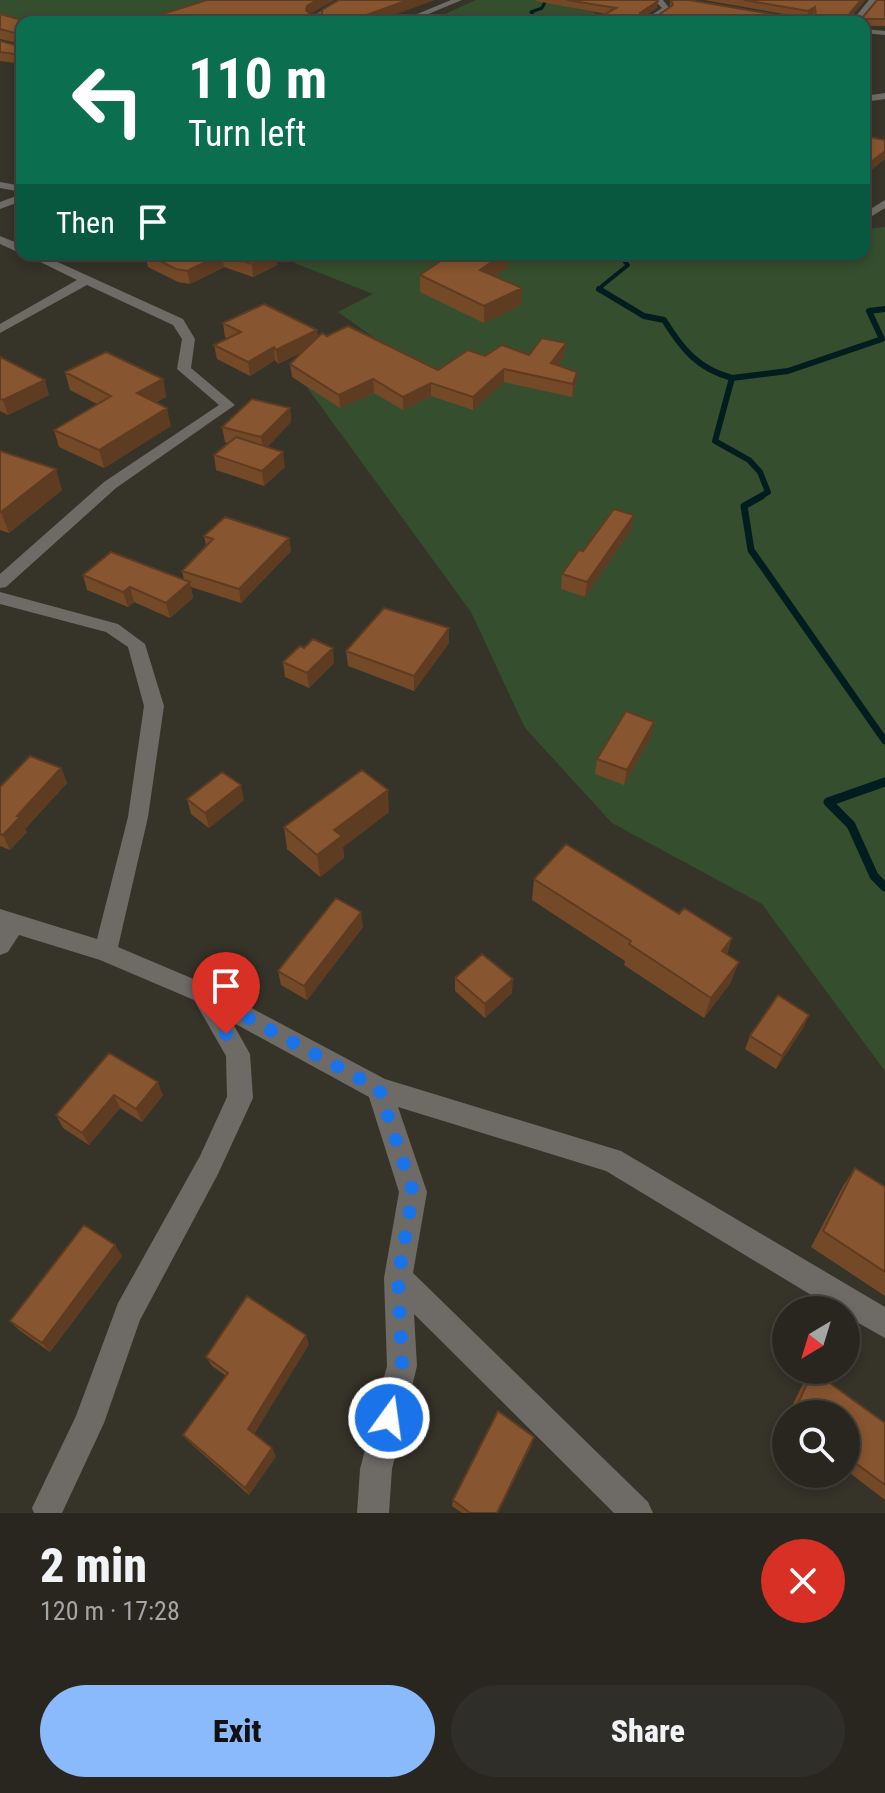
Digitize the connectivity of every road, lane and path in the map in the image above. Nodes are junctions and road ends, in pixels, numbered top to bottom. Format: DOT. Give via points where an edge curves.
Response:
graph roads {
  1 [pos="347,0"];
  2 [pos="458,0"];
  3 [pos="658,0"];
  4 [pos="873,0"];
  5 [pos="765,15"];
  6 [pos="317,16"];
  7 [pos="417,16"];
  8 [pos="655,16"];
  9 [pos="771,16"];
  10 [pos="860,16"];
  11 [pos="43,260"];
  12 [pos="87,280"];
  13 [pos="0,329"];
  14 [pos="0,583"];
  15 [pos="0,598"];
  16 [pos="7,921"];
  17 [pos="0,945"];
  18 [pos="105,952"];
  19 [pos="202,993"];
  20 [pos="379,1089"];
  21 [pos="398,1278"];
  22 [pos="885,1323"];
  23 [pos="50,1511"];
  24 [pos="373,1513"];
  25 [pos="637,1513"];
  1 -- 6 [label="street"];
  2 -- 7 [label="street"];
  3 -- 8 [label="street" via="666,9"];
  4 -- 10 [label="street"];
  5 -- 9 [label="street"];
  11 -- 12 [label="street"];
  12 -- 13 [label="street"];
  12 -- 14 [label="street" via="178,322 188,332 184,369 228,405 110,485"];
  15 -- 18 [label="street" via="112,628 136,644 154,706 138,817"];
  16 -- 17 [label="street"];
  16 -- 18 [label="street"];
  18 -- 19 [label="street"];
  19 -- 20 [label="street"];
  19 -- 23 [label="street" via="238,1054 240,1098 128,1313 89,1423"];
  20 -- 21 [label="street" via="413,1192"];
  20 -- 22 [label="street" via="612,1160"];
  21 -- 24 [label="street" via="402,1366 376,1469"];
  21 -- 25 [label="street"];
}
